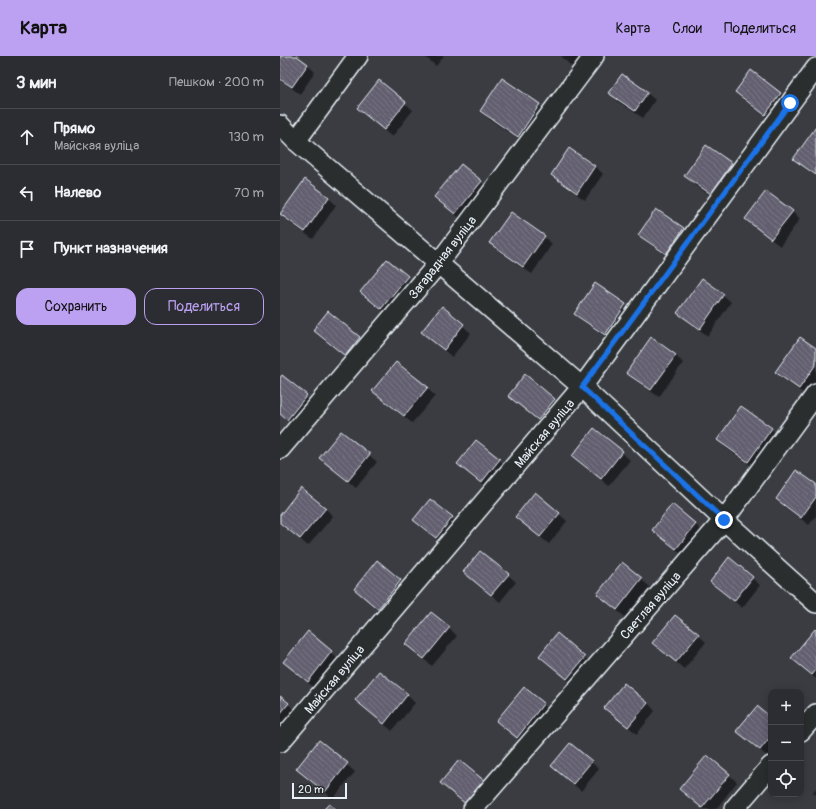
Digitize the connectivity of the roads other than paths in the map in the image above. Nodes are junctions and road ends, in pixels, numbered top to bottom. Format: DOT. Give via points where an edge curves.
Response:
graph roads {
  1 [pos="358,56"];
  2 [pos="594,56"];
  3 [pos="816,68"];
  4 [pos="280,125"];
  5 [pos="296,141"];
  6 [pos="438,264"];
  7 [pos="582,387"];
  8 [pos="816,394"];
  9 [pos="280,449"];
  10 [pos="724,520"];
  11 [pos="816,603"];
  12 [pos="816,714"];
  13 [pos="804,728"];
  14 [pos="280,742"];
  15 [pos="768,769"];
  16 [pos="473,809"];
  17 [pos="734,809"];
  1 -- 5 [label="street"];
  2 -- 6 [label="street, Загарадная вуліца"];
  3 -- 7 [label="street, Майская вуліца"];
  4 -- 5 [label="street"];
  5 -- 6 [label="street"];
  6 -- 7 [label="street"];
  6 -- 9 [label="street, Загарадная вуліца"];
  7 -- 10 [label="street"];
  7 -- 14 [label="street, Майская вуліца"];
  8 -- 10 [label="street, Светлая вуліца"];
  10 -- 11 [label="street"];
  10 -- 16 [label="street, Светлая вуліца"];
  12 -- 13 [label="street"];
  15 -- 17 [label="street"];
}
